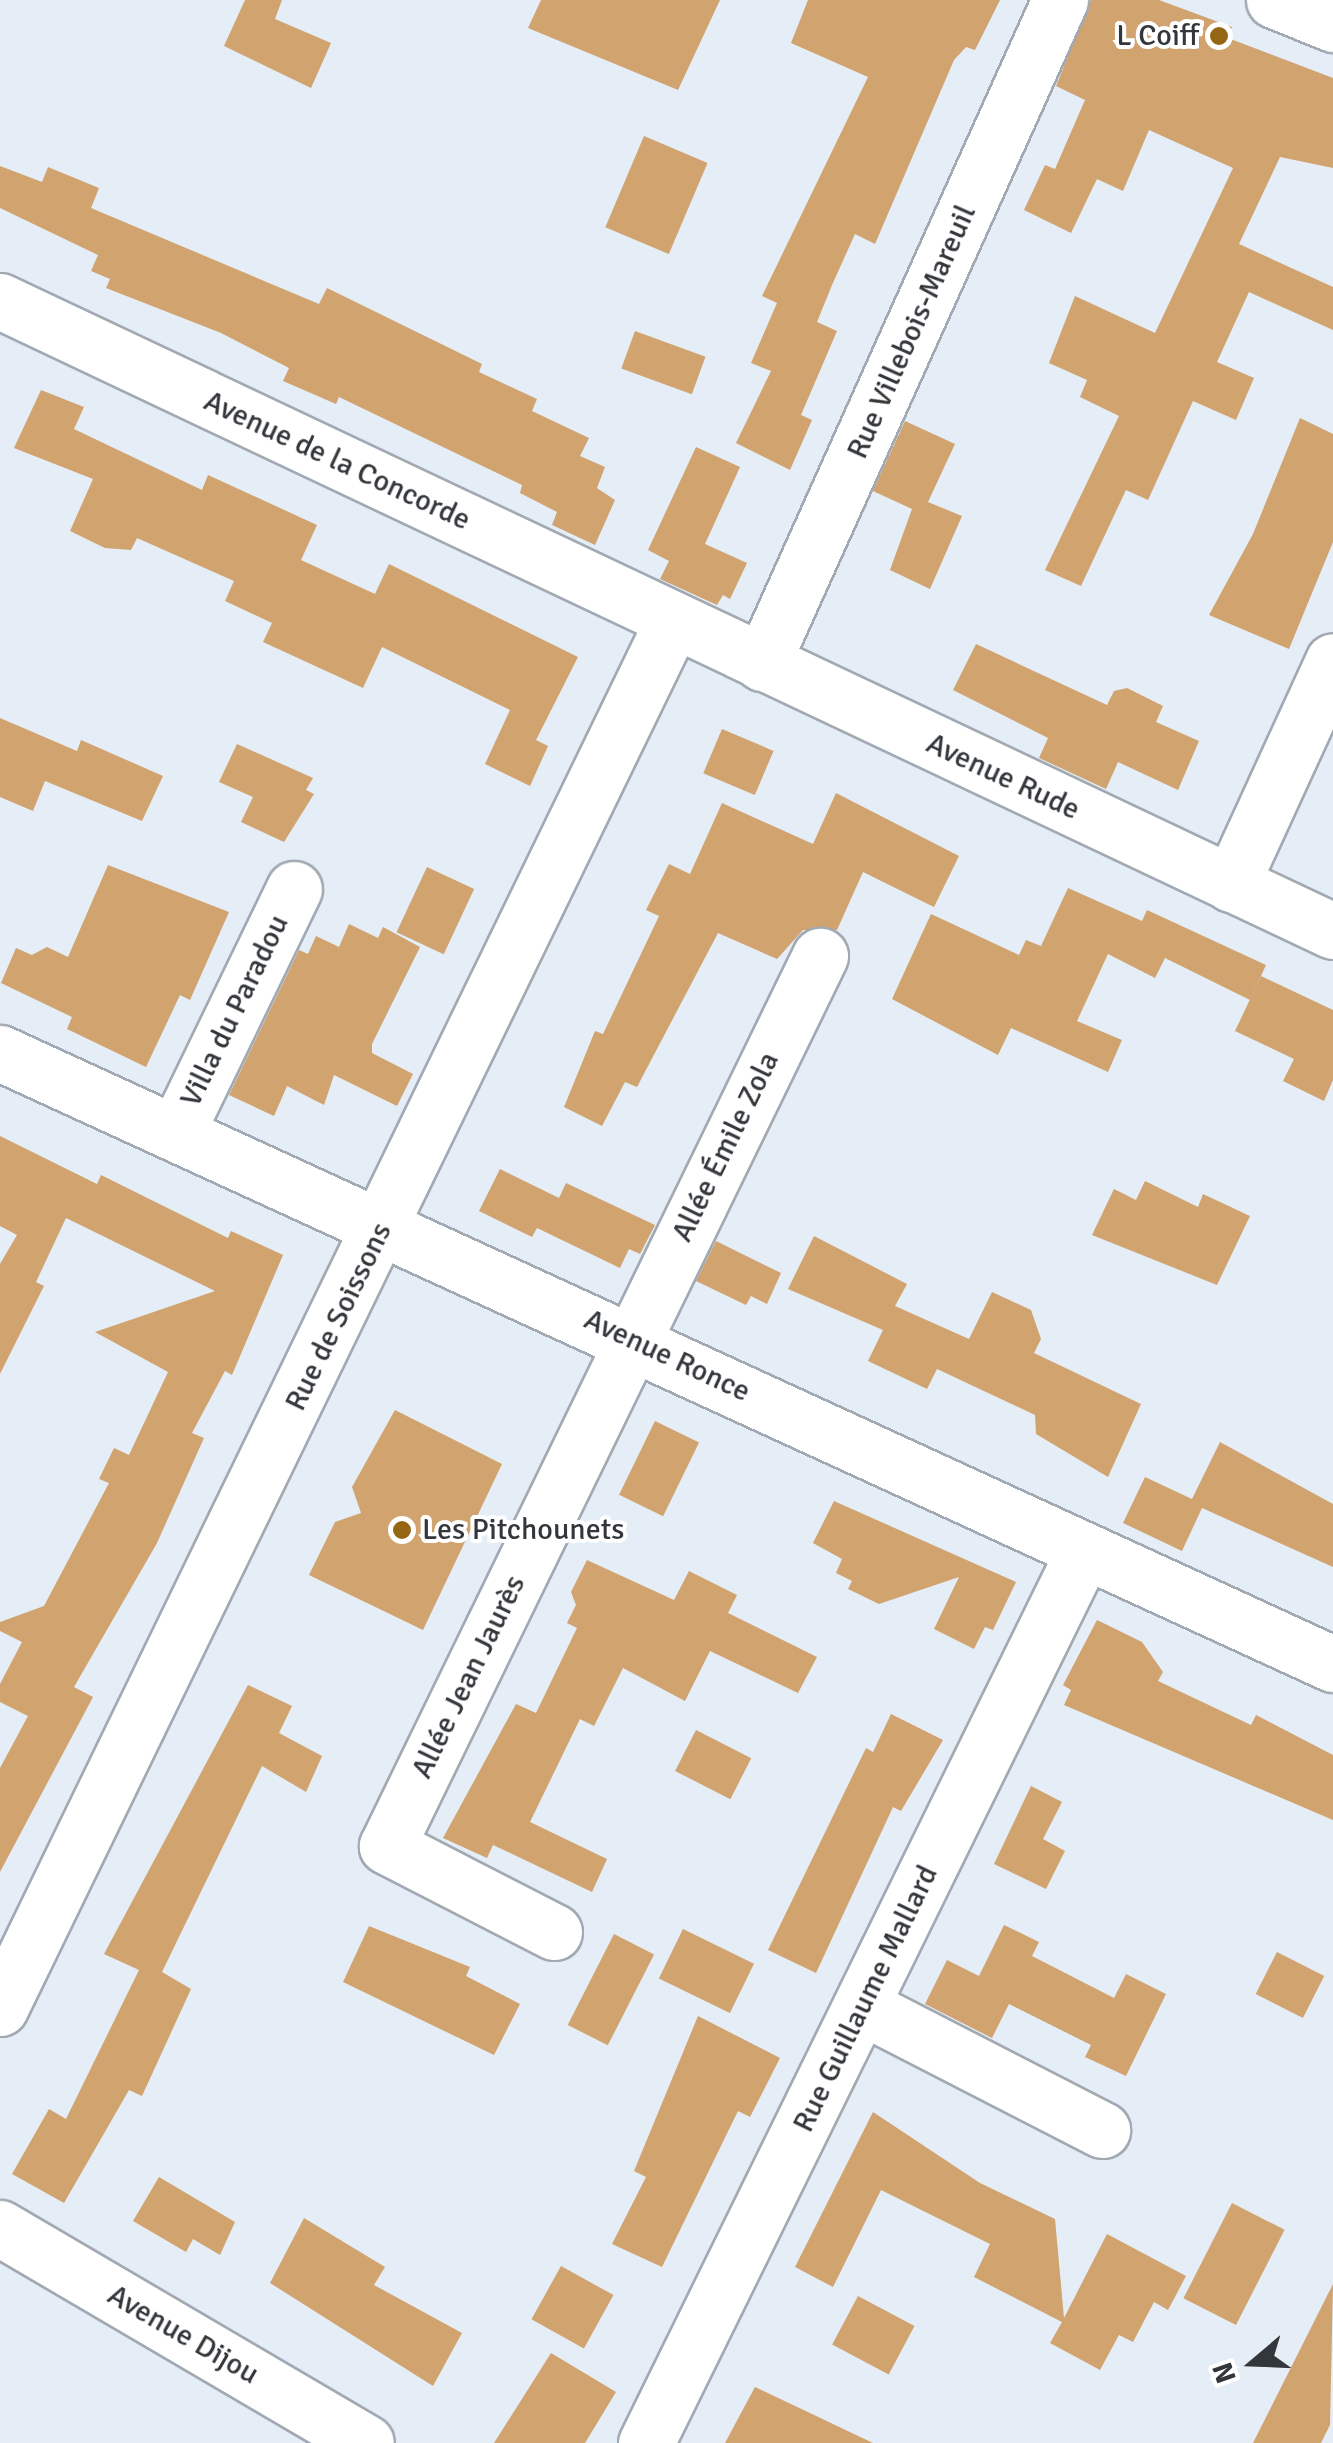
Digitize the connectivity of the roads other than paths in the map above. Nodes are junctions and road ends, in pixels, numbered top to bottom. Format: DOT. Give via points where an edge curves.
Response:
graph roads {
  1 [pos="1060,0"];
  2 [pos="1274,0"];
  3 [pos="1333,24"];
  4 [pos="0,302"];
  5 [pos="672,623"];
  6 [pos="1333,661"];
  7 [pos="762,663"];
  8 [pos="1231,884"];
  9 [pos="294,890"];
  10 [pos="1333,931"];
  11 [pos="820,956"];
  12 [pos="0,1053"];
  13 [pos="176,1133"];
  14 [pos="383,1227"];
  15 [pos="632,1339"];
  16 [pos="1083,1552"];
  17 [pos="1333,1664"];
  18 [pos="554,1932"];
  19 [pos="863,2007"];
  20 [pos="0,2008"];
  21 [pos="1102,2130"];
  22 [pos="0,2228"];
  23 [pos="366,2443"];
  24 [pos="646,2443"];
  1 -- 7 [label="street, Rue Villebois-Mareuil"];
  2 -- 3 [label="street"];
  4 -- 5 [label="street, Avenue de la Concorde"];
  5 -- 7 [label="street, Avenue Rude"];
  5 -- 14 [label="street, Rue de Soissons"];
  6 -- 8 [label="street"];
  7 -- 8 [label="street, Avenue Rude"];
  8 -- 10 [label="street, Avenue Rude"];
  9 -- 13 [label="street, Villa du Paradou"];
  11 -- 15 [label="street, Allée Émile Zola"];
  12 -- 13 [label="street, Avenue Ronce"];
  13 -- 14 [label="street, Avenue Ronce"];
  14 -- 15 [label="street, Avenue Ronce"];
  14 -- 20 [label="street, Rue de Soissons"];
  15 -- 16 [label="street, Avenue Ronce"];
  15 -- 18 [label="street, Allée Jean Jaurès" via="387,1846"];
  16 -- 17 [label="street, Avenue Ronce"];
  16 -- 19 [label="street, Rue Guillaume Mallard"];
  19 -- 21 [label="street"];
  19 -- 24 [label="street, Rue Guillaume Mallard"];
  22 -- 23 [label="street, Avenue Dijou"];
}
